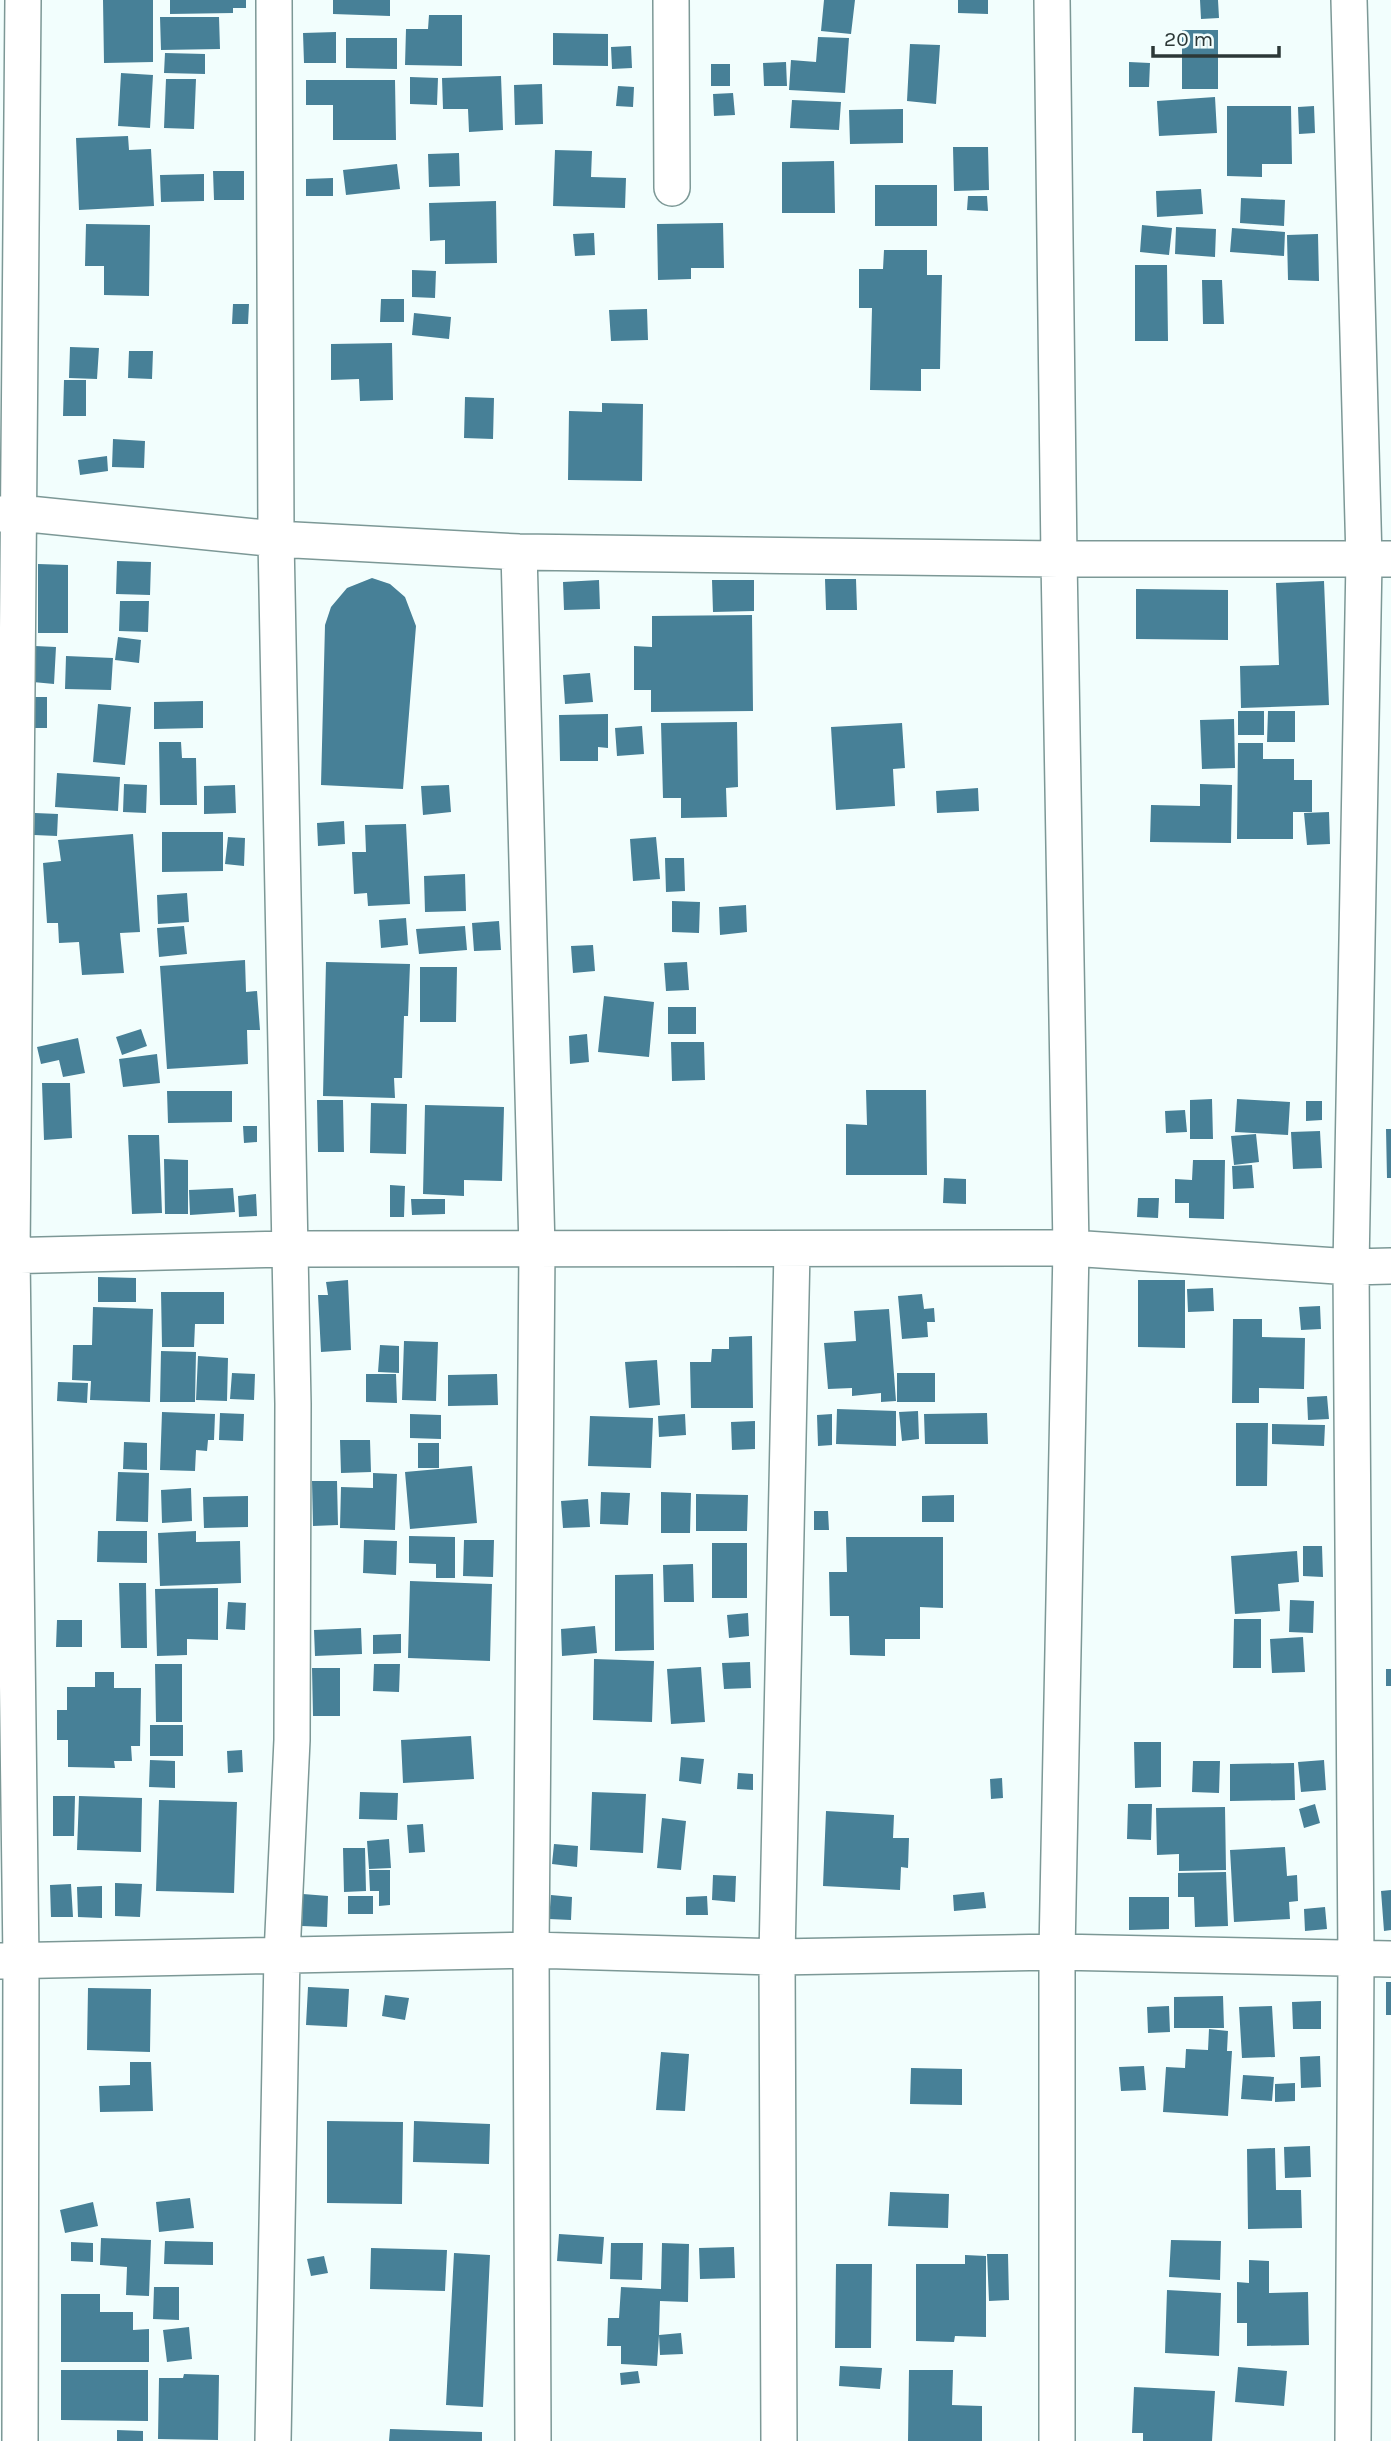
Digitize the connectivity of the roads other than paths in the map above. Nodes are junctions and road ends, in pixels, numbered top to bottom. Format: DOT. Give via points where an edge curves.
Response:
graph roads {
  1 [pos="23,0"];
  2 [pos="274,0"];
  3 [pos="671,0"];
  4 [pos="1052,0"];
  5 [pos="1349,0"];
  6 [pos="672,188"];
  7 [pos="9,514"];
  8 [pos="276,539"];
  9 [pos="519,552"];
  10 [pos="1059,559"];
  11 [pos="1378,560"];
  12 [pos="537,1248"];
  13 [pos="1071,1248"];
  14 [pos="289,1249"];
  15 [pos="792,1250"];
  16 [pos="6,1256"];
  17 [pos="1391,1266"];
  18 [pos="1351,1267"];
  19 [pos="531,1950"];
  20 [pos="1057,1952"];
  21 [pos="282,1955"];
  22 [pos="777,1957"];
  23 [pos="1391,1959"];
  24 [pos="1356,1960"];
  25 [pos="10,1961"];
  26 [pos="20,2441"];
  27 [pos="274,2441"];
  28 [pos="533,2441"];
  29 [pos="779,2441"];
  30 [pos="1057,2441"];
  31 [pos="1353,2441"];
  1 -- 7 [label="street"];
  2 -- 8 [label="street"];
  3 -- 6 [label="street"];
  4 -- 10 [label="street"];
  5 -- 11 [label="street"];
  7 -- 8 [label="street"];
  7 -- 16 [label="street"];
  8 -- 9 [label="street"];
  8 -- 14 [label="street"];
  9 -- 10 [label="street"];
  9 -- 12 [label="street"];
  10 -- 11 [label="street"];
  10 -- 13 [label="street"];
  11 -- 18 [label="street"];
  12 -- 14 [label="street"];
  12 -- 15 [label="street"];
  12 -- 19 [label="street"];
  13 -- 15 [label="street"];
  13 -- 18 [label="street"];
  13 -- 20 [label="street"];
  14 -- 16 [label="street"];
  14 -- 21 [label="street" via="292,1740"];
  15 -- 22 [label="street"];
  16 -- 25 [label="street"];
  17 -- 18 [label="street"];
  18 -- 24 [label="street"];
  19 -- 21 [label="street"];
  19 -- 22 [label="street"];
  19 -- 28 [label="street"];
  20 -- 22 [label="street"];
  20 -- 24 [label="street"];
  20 -- 30 [label="street"];
  21 -- 25 [label="street"];
  21 -- 27 [label="street"];
  22 -- 29 [label="street"];
  23 -- 24 [label="street"];
  24 -- 31 [label="street"];
  25 -- 26 [label="street"];
}
